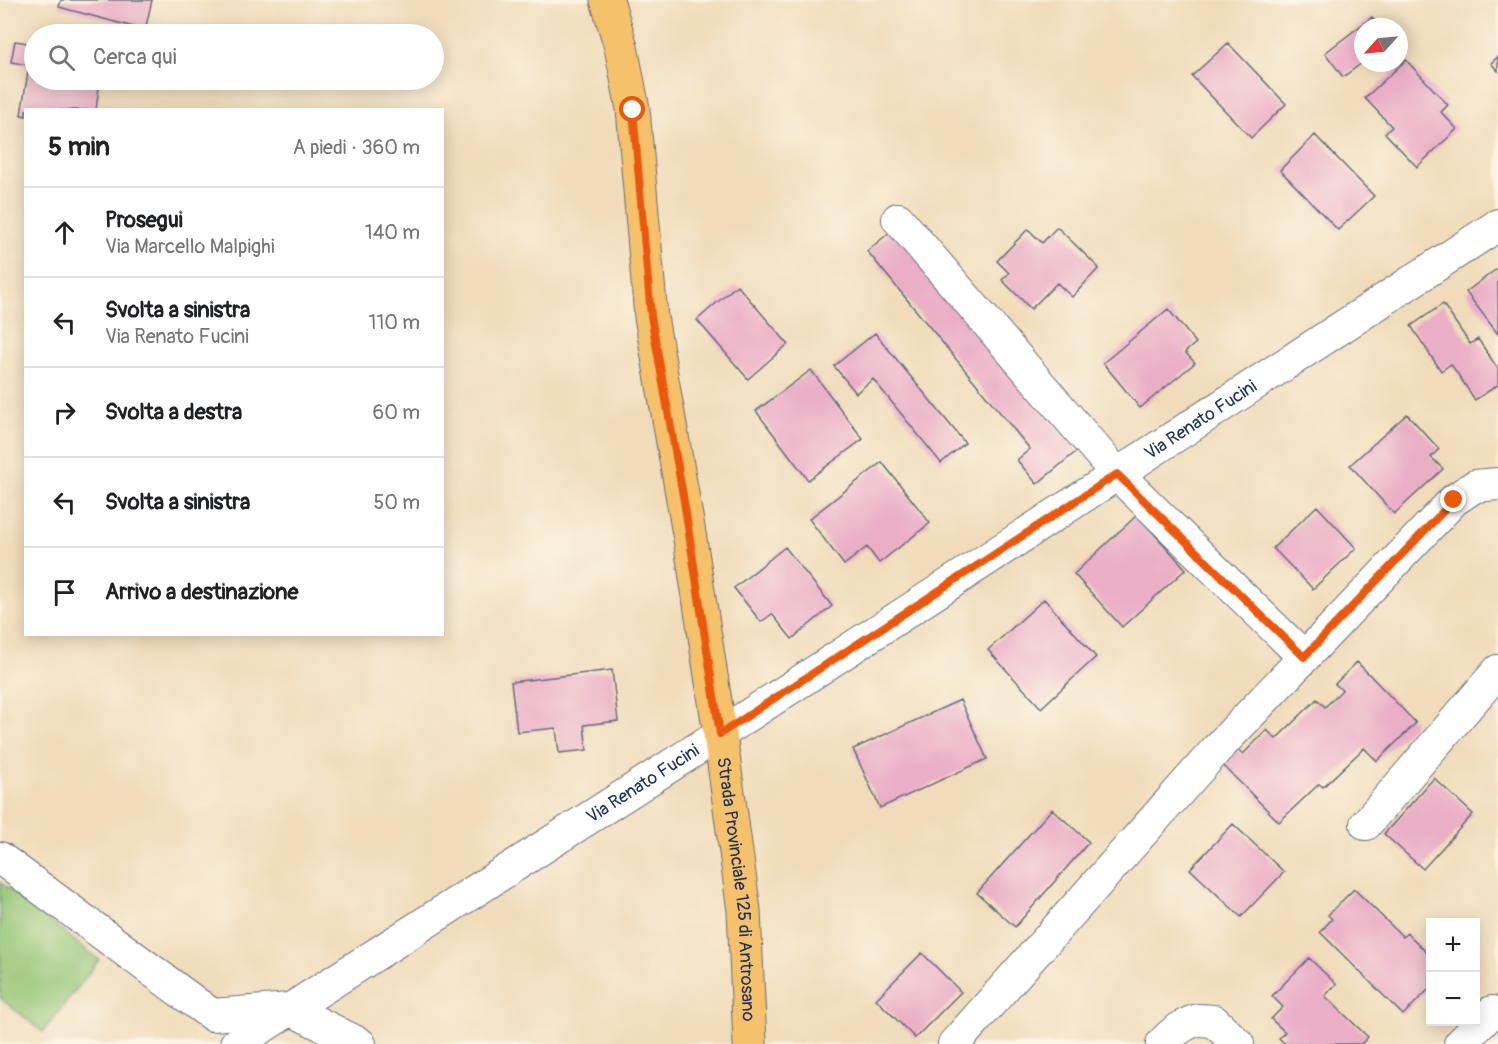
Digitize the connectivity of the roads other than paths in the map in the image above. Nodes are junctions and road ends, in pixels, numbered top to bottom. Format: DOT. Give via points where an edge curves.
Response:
graph roads {
  1 [pos="607,0"];
  2 [pos="897,219"];
  3 [pos="1498,225"];
  4 [pos="1117,474"];
  5 [pos="1498,484"];
  6 [pos="1304,657"];
  7 [pos="1498,671"];
  8 [pos="720,734"];
  9 [pos="1366,824"];
  10 [pos="0,858"];
  11 [pos="290,1009"];
  12 [pos="1492,1011"];
  13 [pos="236,1044"];
  14 [pos="360,1044"];
  15 [pos="750,1044"];
  16 [pos="954,1044"];
  17 [pos="1162,1044"];
  18 [pos="1238,1044"];
  19 [pos="1460,1044"];
  1 -- 8 [label="main road, Strada Provinciale 125 di Antrosano" via="633,110 651,316"];
  2 -- 4 [label="street"];
  3 -- 4 [label="street, Via Renato Fucini"];
  4 -- 6 [label="street"];
  4 -- 8 [label="street, Via Renato Fucini"];
  5 -- 6 [label="street" via="1475,486 1454,500"];
  6 -- 16 [label="street"];
  7 -- 9 [label="street"];
  8 -- 11 [label="street, Via Renato Fucini"];
  8 -- 15 [label="main road, Strada Provinciale 125 di Antrosano" via="744,911"];
  10 -- 11 [label="street" via="212,1015"];
  11 -- 13 [label="street, Via Renato Fucini"];
  11 -- 14 [label="street"];
  12 -- 19 [label="street"];
  17 -- 18 [label="street" via="1199,1020 1214,1021"];
}
